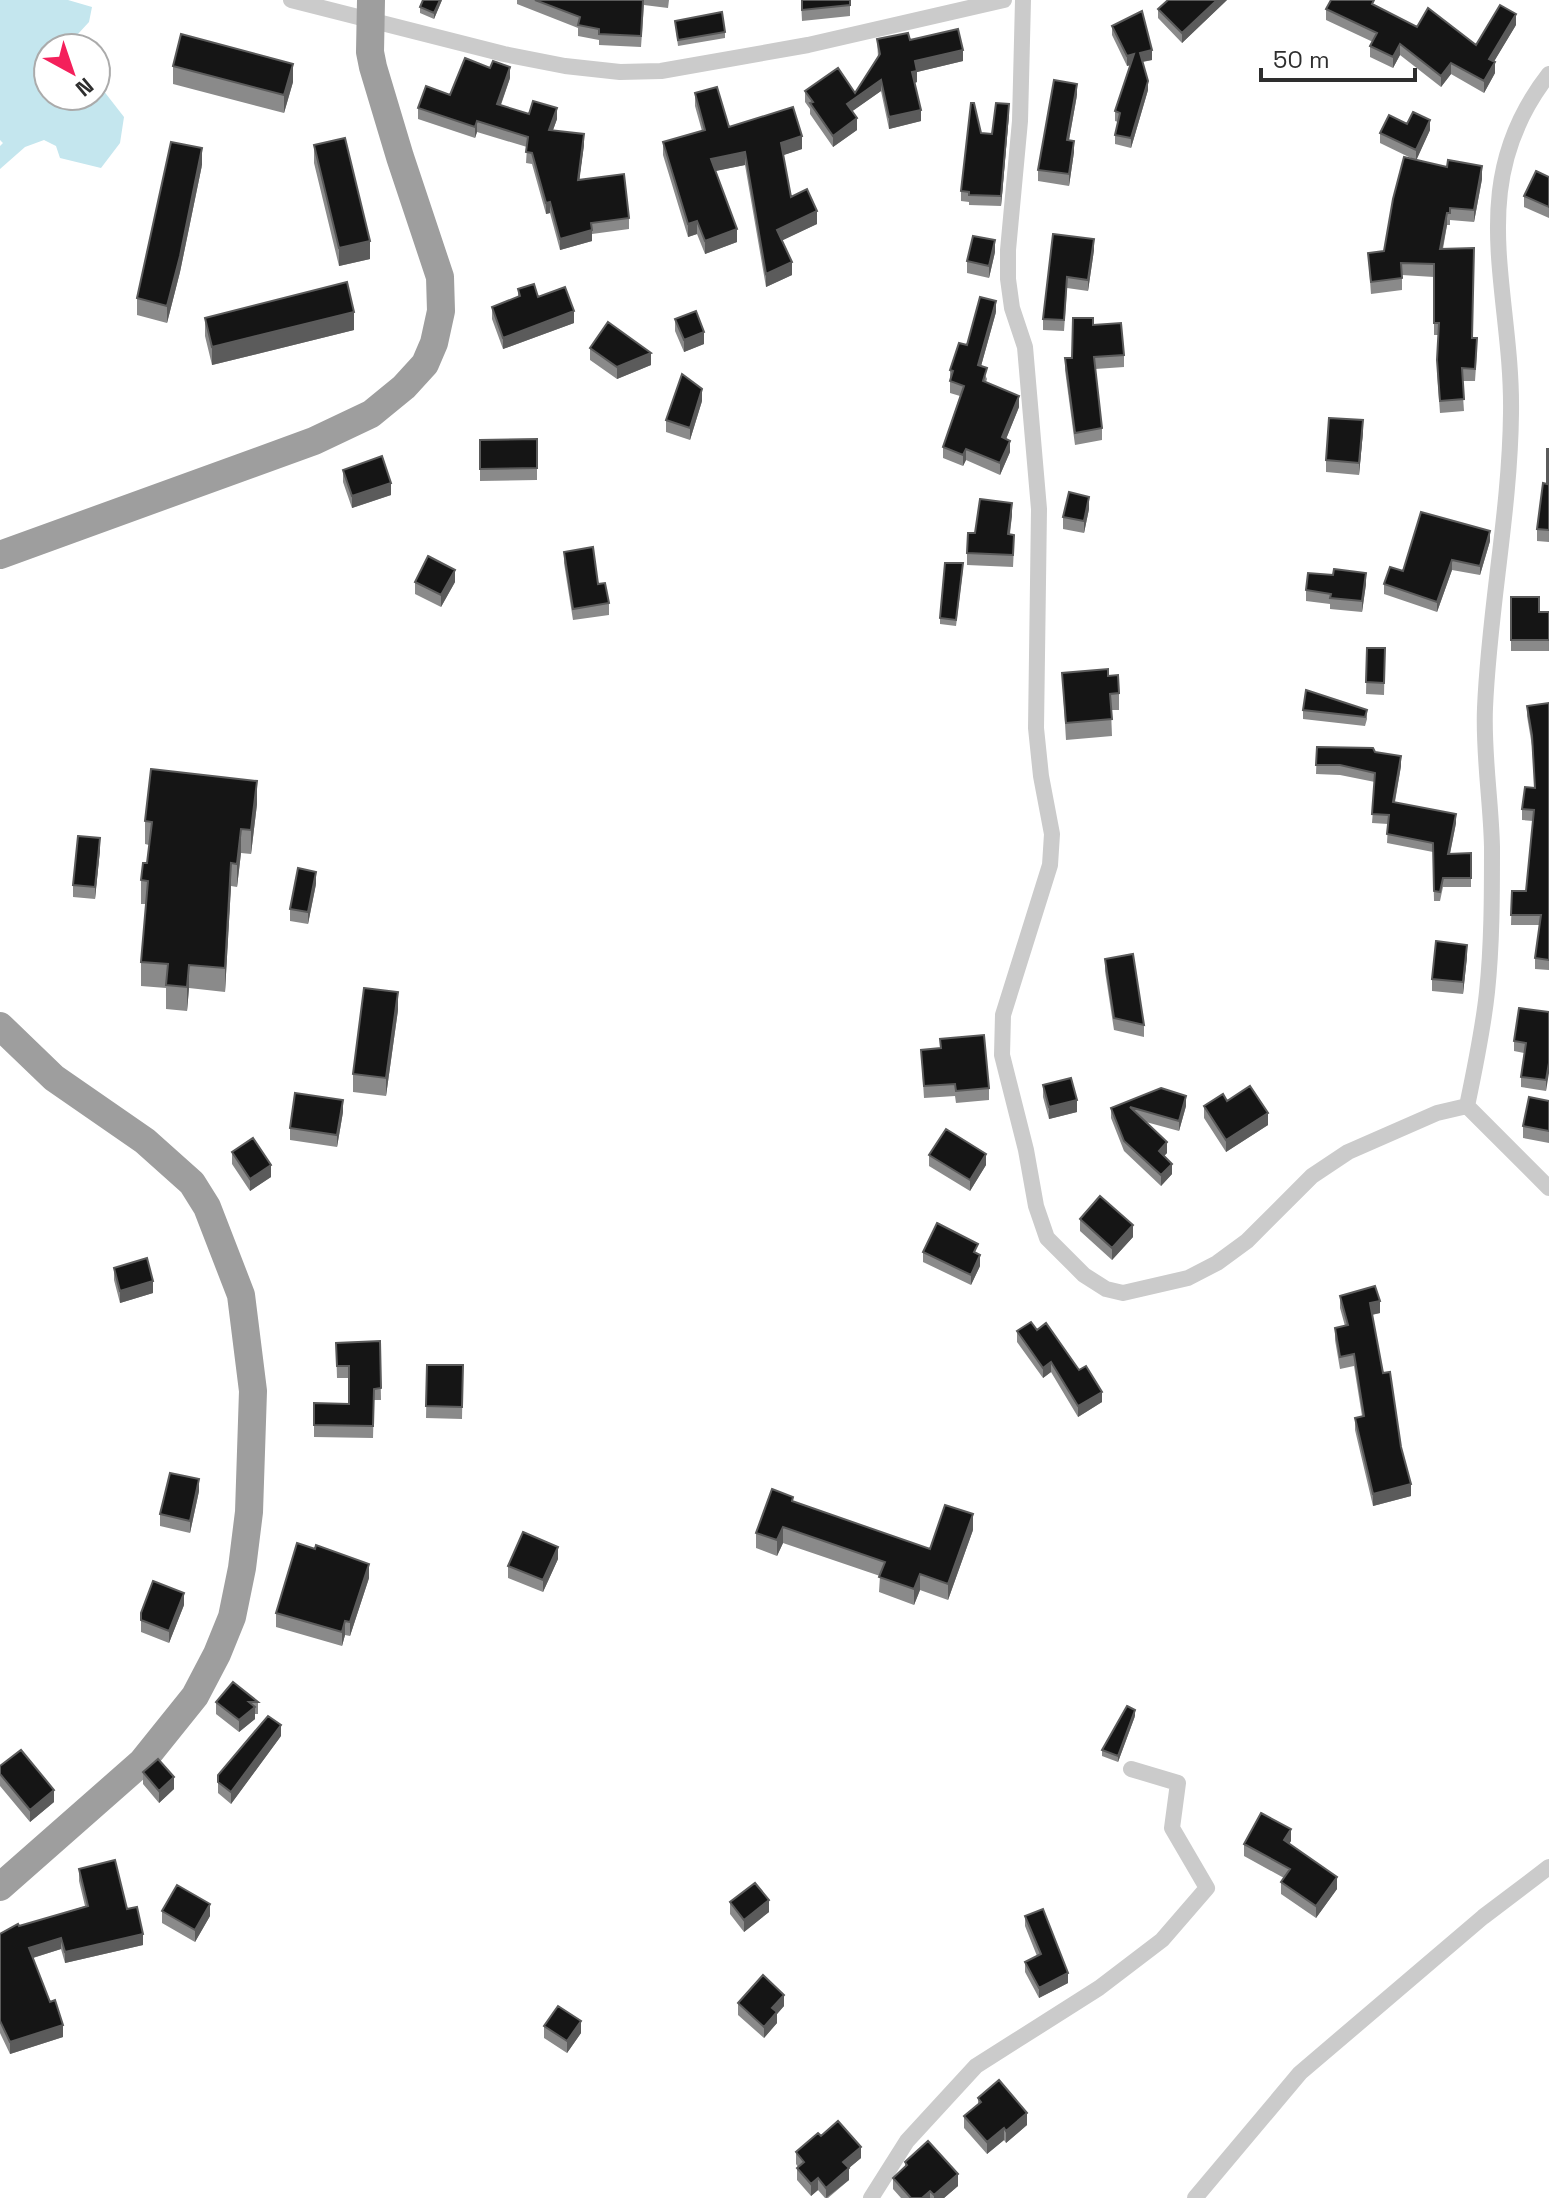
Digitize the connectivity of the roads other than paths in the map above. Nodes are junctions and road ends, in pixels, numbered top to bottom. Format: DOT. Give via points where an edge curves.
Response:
graph roads {
  1 [pos="291,0"];
  2 [pos="1004,0"];
  3 [pos="1023,0"];
  4 [pos="371,11"];
  5 [pos="1549,74"];
  6 [pos="0,555"];
  7 [pos="0,1026"];
  8 [pos="1467,1106"];
  9 [pos="1549,1188"];
  10 [pos="1131,1769"];
  11 [pos="1549,1867"];
  12 [pos="0,1887"];
  13 [pos="871,2198"];
  14 [pos="1195,2198"];
  1 -- 4 [label="street"];
  2 -- 4 [label="street" via="808,45 661,71 620,72 565,66"];
  3 -- 8 [label="street" via="1008,279 1025,347 1039,509 1036,728 1052,834 1050,865 1003,1015 1002,1055 1047,1238 1106,1289 1123,1293 1188,1278 1247,1241 1312,1176 1348,1152 1437,1113"];
  4 -- 6 [label="highway" via="373,67 440,277 441,311 425,364 371,414 314,441"];
  5 -- 8 [label="street" via="1516,132 1502,172 1498,217 1512,411 1485,713 1492,844 1487,991"];
  7 -- 12 [label="highway" via="54,1078 145,1141 192,1183 207,1207 241,1295 253,1391 242,1568 232,1617 217,1654 195,1696 142,1762"];
  8 -- 9 [label="street"];
  10 -- 13 [label="street" via="1178,1783 1172,1828 1207,1888 1162,1940 1099,1988 976,2066 907,2141"];
  11 -- 14 [label="street" via="1300,2073"];
}
